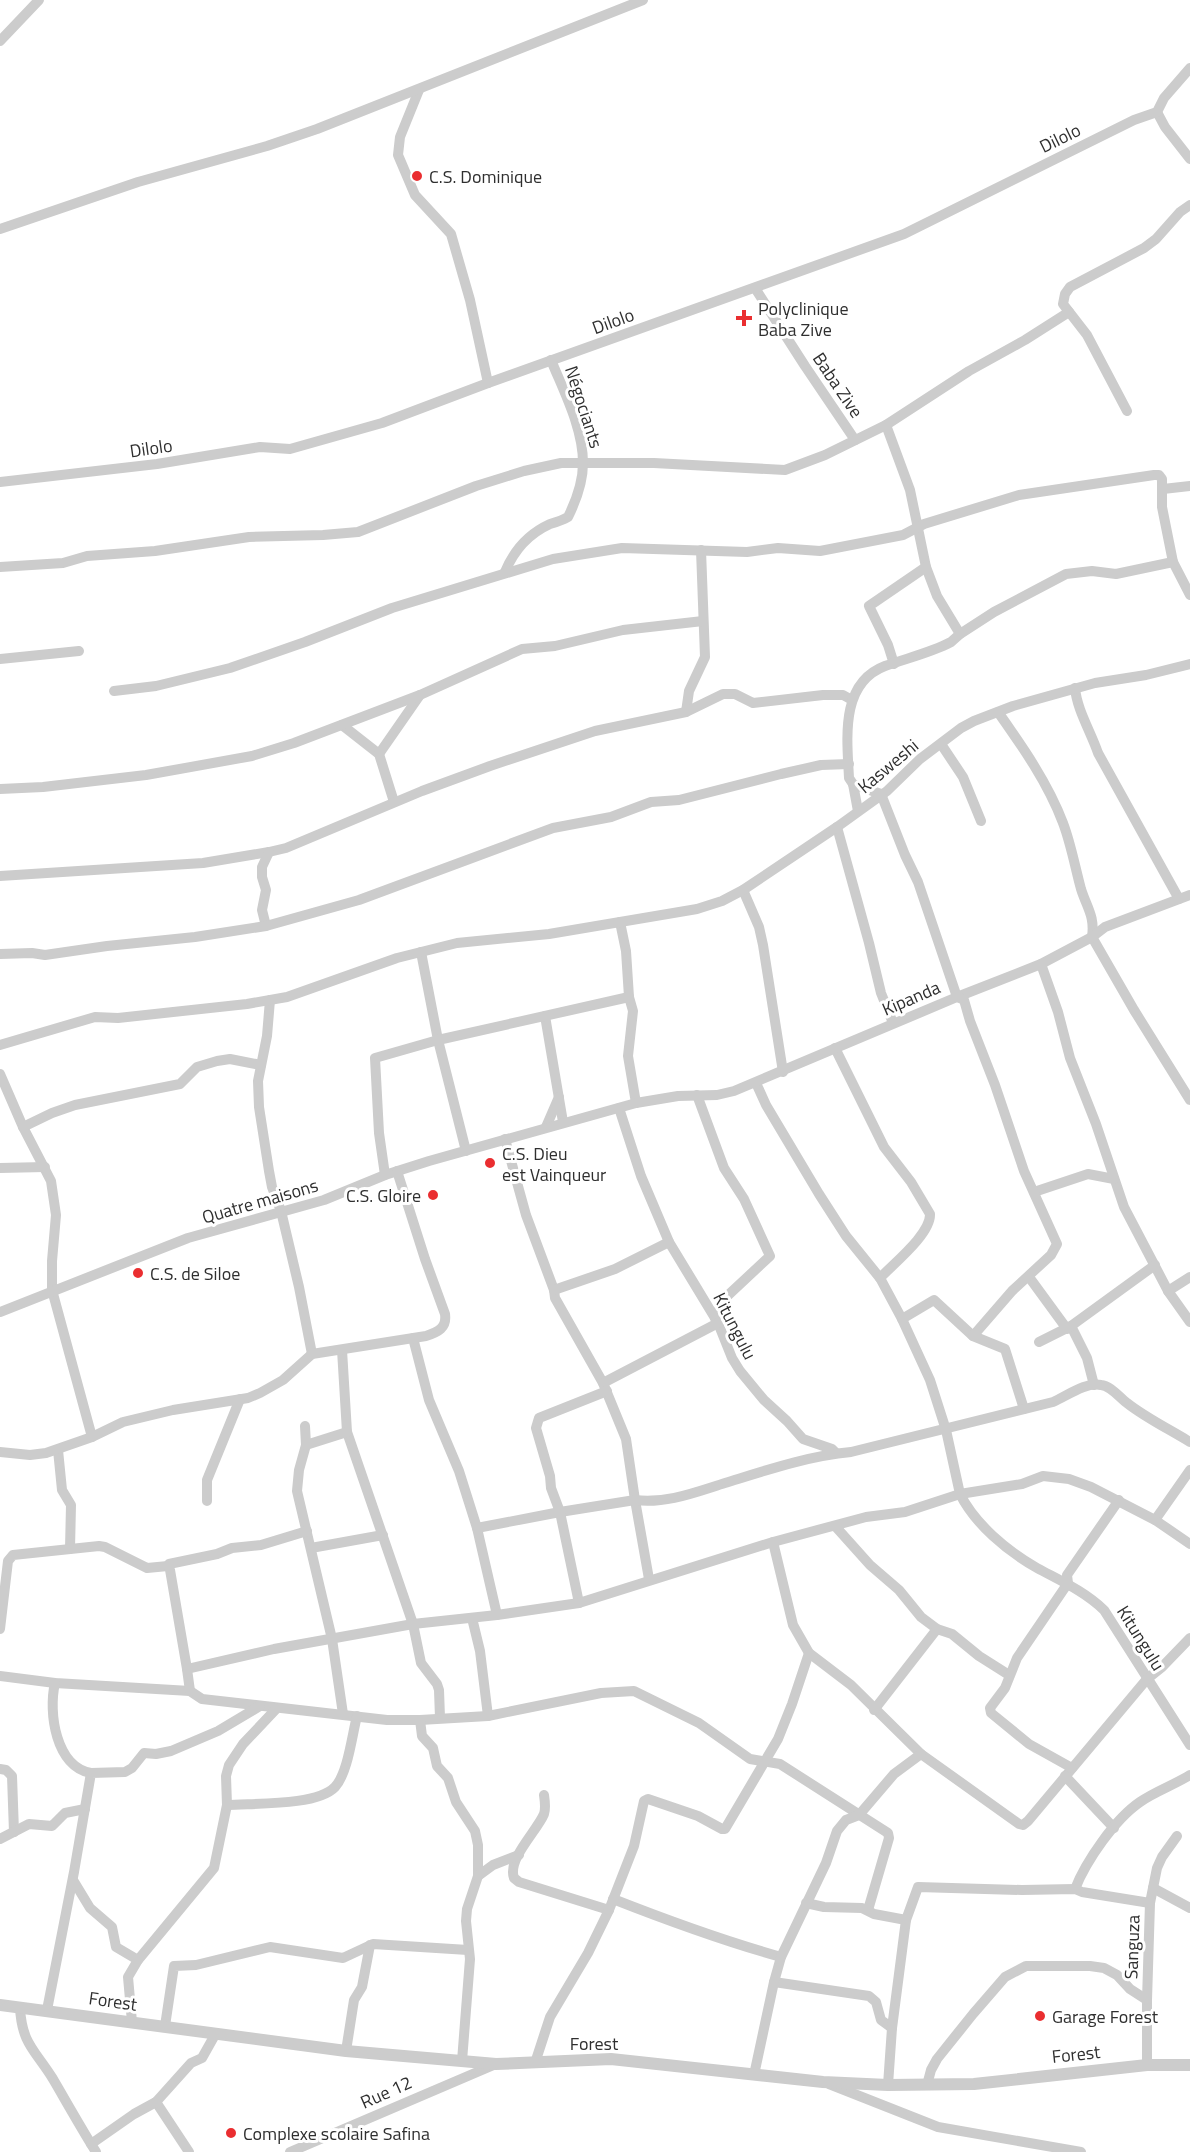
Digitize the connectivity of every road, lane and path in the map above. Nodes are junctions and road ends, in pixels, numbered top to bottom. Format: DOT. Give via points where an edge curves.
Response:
graph roads {
  1 [pos="39,0"];
  2 [pos="643,0"];
  3 [pos="0,41"];
  4 [pos="1190,68"];
  5 [pos="419,90"];
  6 [pos="1156,112"];
  7 [pos="1190,159"];
  8 [pos="1190,205"];
  9 [pos="0,229"];
  10 [pos="756,288"];
  11 [pos="1069,312"];
  12 [pos="551,360"];
  13 [pos="488,383"];
  14 [pos="1127,411"];
  15 [pos="886,425"];
  16 [pos="855,440"];
  17 [pos="584,462"];
  18 [pos="0,482"];
  19 [pos="1190,486"];
  20 [pos="1163,489"];
  21 [pos="919,527"];
  22 [pos="701,550"];
  23 [pos="1173,562"];
  24 [pos="0,567"];
  25 [pos="926,567"];
  26 [pos="506,573"];
  27 [pos="1190,595"];
  28 [pos="703,621"];
  29 [pos="960,634"];
  30 [pos="79,651"];
  31 [pos="0,659"];
  32 [pos="894,664"];
  33 [pos="1190,664"];
  34 [pos="1075,688"];
  35 [pos="114,691"];
  36 [pos="420,695"];
  37 [pos="852,700"];
  38 [pos="686,712"];
  39 [pos="998,712"];
  40 [pos="342,725"];
  41 [pos="940,744"];
  42 [pos="379,754"];
  43 [pos="849,764"];
  44 [pos="853,784"];
  45 [pos="0,789"];
  46 [pos="881,794"];
  47 [pos="394,802"];
  48 [pos="858,811"];
  49 [pos="981,821"];
  50 [pos="837,827"];
  51 [pos="268,852"];
  52 [pos="0,876"];
  53 [pos="743,890"];
  54 [pos="1185,897"];
  55 [pos="620,922"];
  56 [pos="266,926"];
  57 [pos="1092,937"];
  58 [pos="421,952"];
  59 [pos="0,954"];
  60 [pos="1041,964"];
  61 [pos="629,997"];
  62 [pos="957,997"];
  63 [pos="270,1000"];
  64 [pos="545,1016"];
  65 [pos="893,1023"];
  66 [pos="438,1040"];
  67 [pos="0,1045"];
  68 [pos="835,1048"];
  69 [pos="261,1065"];
  70 [pos="783,1072"];
  71 [pos="0,1074"];
  72 [pos="756,1083"];
  73 [pos="697,1095"];
  74 [pos="559,1097"];
  75 [pos="1190,1100"];
  76 [pos="636,1103"];
  77 [pos="619,1108"];
  78 [pos="563,1122"];
  79 [pos="22,1127"];
  80 [pos="546,1127"];
  81 [pos="505,1139"];
  82 [pos="466,1150"];
  83 [pos="0,1167"];
  84 [pos="45,1167"];
  85 [pos="397,1171"];
  86 [pos="385,1175"];
  87 [pos="1114,1179"];
  88 [pos="1034,1192"];
  89 [pos="281,1211"];
  90 [pos="669,1242"];
  91 [pos="1155,1265"];
  92 [pos="1029,1277"];
  93 [pos="1190,1277"];
  94 [pos="880,1278"];
  95 [pos="52,1290"];
  96 [pos="554,1290"];
  97 [pos="1168,1291"];
  98 [pos="0,1312"];
  99 [pos="902,1319"];
  100 [pos="716,1321"];
  101 [pos="1190,1322"];
  102 [pos="1069,1328"];
  103 [pos="973,1336"];
  104 [pos="413,1338"];
  105 [pos="1040,1342"];
  106 [pos="342,1350"];
  107 [pos="312,1354"];
  108 [pos="1094,1385"];
  109 [pos="605,1387"];
  110 [pos="240,1398"];
  111 [pos="1024,1409"];
  112 [pos="305,1426"];
  113 [pos="946,1430"];
  114 [pos="347,1432"];
  115 [pos="92,1437"];
  116 [pos="808,1442"];
  117 [pos="1190,1442"];
  118 [pos="306,1445"];
  119 [pos="58,1450"];
  120 [pos="0,1452"];
  121 [pos="836,1453"];
  122 [pos="811,1458"];
  123 [pos="1190,1470"];
  124 [pos="960,1494"];
  125 [pos="635,1500"];
  126 [pos="1119,1500"];
  127 [pos="207,1501"];
  128 [pos="560,1512"];
  129 [pos="1155,1520"];
  130 [pos="835,1526"];
  131 [pos="477,1528"];
  132 [pos="307,1531"];
  133 [pos="383,1535"];
  134 [pos="773,1542"];
  135 [pos="1190,1544"];
  136 [pos="311,1548"];
  137 [pos="70,1549"];
  138 [pos="168,1566"];
  139 [pos="650,1580"];
  140 [pos="1068,1584"];
  141 [pos="3,1590"];
  142 [pos="579,1603"];
  143 [pos="497,1615"];
  144 [pos="472,1618"];
  145 [pos="413,1624"];
  146 [pos="0,1629"];
  147 [pos="936,1629"];
  148 [pos="1190,1638"];
  149 [pos="332,1639"];
  150 [pos="809,1653"];
  151 [pos="187,1669"];
  152 [pos="1009,1675"];
  153 [pos="0,1676"];
  154 [pos="1148,1679"];
  155 [pos="55,1683"];
  156 [pos="190,1691"];
  157 [pos="260,1706"];
  158 [pos="277,1708"];
  159 [pos="874,1710"];
  160 [pos="343,1714"];
  161 [pos="357,1716"];
  162 [pos="488,1716"];
  163 [pos="440,1718"];
  164 [pos="420,1720"];
  165 [pos="1190,1745"];
  166 [pos="921,1754"];
  167 [pos="766,1760"];
  168 [pos="0,1769"];
  169 [pos="1068,1772"];
  170 [pos="91,1773"];
  171 [pos="1190,1775"];
  172 [pos="544,1795"];
  173 [pos="227,1805"];
  174 [pos="85,1809"];
  175 [pos="859,1815"];
  176 [pos="1114,1828"];
  177 [pos="14,1832"];
  178 [pos="1177,1836"];
  179 [pos="0,1839"];
  180 [pos="519,1855"];
  181 [pos="478,1876"];
  182 [pos="73,1880"];
  183 [pos="1075,1888"];
  184 [pos="1153,1888"];
  185 [pos="613,1899"];
  186 [pos="806,1903"];
  187 [pos="1150,1903"];
  188 [pos="1190,1908"];
  189 [pos="868,1910"];
  190 [pos="609,1911"];
  191 [pos="906,1920"];
  192 [pos="370,1945"];
  193 [pos="468,1950"];
  194 [pos="781,1957"];
  195 [pos="138,1960"];
  196 [pos="774,1982"];
  197 [pos="1146,2000"];
  198 [pos="0,2005"];
  199 [pos="20,2007"];
  200 [pos="47,2010"];
  201 [pos="132,2022"];
  202 [pos="165,2026"];
  203 [pos="892,2028"];
  204 [pos="216,2033"];
  205 [pos="346,2050"];
  206 [pos="462,2061"];
  207 [pos="535,2063"];
  208 [pos="496,2064"];
  209 [pos="1147,2065"];
  210 [pos="1190,2065"];
  211 [pos="754,2074"];
  212 [pos="823,2082"];
  213 [pos="888,2085"];
  214 [pos="927,2085"];
  215 [pos="156,2102"];
  216 [pos="93,2148"];
  217 [pos="189,2152"];
  218 [pos="290,2152"];
  219 [pos="1081,2152"];
  1 -- 3 [label="street"];
  2 -- 5 [label="street"];
  4 -- 6 [label="street"];
  5 -- 9 [label="street" via="308,133 138,182"];
  5 -- 13 [label="street" via="400,137 398,155 415,195 451,234"];
  6 -- 7 [label="street"];
  6 -- 10 [label="street, Dilolo" via="904,234"];
  8 -- 11 [label="street" via="1152,244 1067,290 1063,304"];
  10 -- 12 [label="street, Dilolo"];
  10 -- 16 [label="street, Baba Zive"];
  11 -- 14 [label="street" via="1086,335"];
  11 -- 15 [label="street"];
  12 -- 13 [label="street, Dilolo"];
  12 -- 17 [label="street, Négociants" via="574,419"];
  13 -- 18 [label="street, Dilolo" via="382,423 290,449 260,447 157,464"];
  15 -- 16 [label="street"];
  15 -- 21 [label="street, Baba Zive" via="908,482"];
  16 -- 17 [label="street" via="785,470"];
  17 -- 24 [label="street" via="524,471 357,532 249,537"];
  17 -- 26 [label="street, Négociants" via="580,488 568,517 528,537"];
  19 -- 20 [label="street"];
  20 -- 21 [label="street" via="1162,479 1154,474 1019,495"];
  20 -- 23 [label="street" via="1162,507"];
  21 -- 22 [label="street" via="886,540 820,551"];
  21 -- 25 [label="street, Baba Zive"];
  22 -- 26 [label="street" via="611,549 553,559"];
  22 -- 28 [label="street"];
  23 -- 27 [label="street"];
  23 -- 29 [label="street" via="1116,574 1066,574"];
  25 -- 29 [label="street, Baba Zive"];
  25 -- 32 [label="street" via="869,606"];
  26 -- 35 [label="street" via="392,608 230,668 156,686"];
  28 -- 36 [label="street" via="623,630 555,646 522,649"];
  28 -- 38 [label="street" via="705,657 689,691"];
  29 -- 32 [label="street" via="943,646"];
  30 -- 31 [label="street"];
  32 -- 37 [label="street" via="873,672 858,686"];
  33 -- 34 [label="street, Kasweshi"];
  34 -- 39 [label="street, Kasweshi"];
  34 -- 54 [label="street" via="1098,753"];
  36 -- 40 [label="street"];
  36 -- 42 [label="street"];
  37 -- 38 [label="street" via="843,695 823,695 753,703 727,693"];
  37 -- 43 [label="street"];
  38 -- 47 [label="street" via="595,731"];
  39 -- 41 [label="street, Kasweshi" via="961,728"];
  39 -- 57 [label="street" via="1052,797 1094,923"];
  40 -- 42 [label="street"];
  40 -- 45 [label="street" via="252,756 181,770"];
  41 -- 46 [label="street, Kasweshi"];
  41 -- 49 [label="street" via="963,777"];
  42 -- 47 [label="street"];
  43 -- 44 [label="street"];
  43 -- 56 [label="street" via="821,765 553,828 359,900"];
  44 -- 46 [label="street"];
  44 -- 48 [label="street"];
  46 -- 48 [label="street, Kasweshi"];
  46 -- 62 [label="street" via="918,882"];
  47 -- 51 [label="street"];
  48 -- 50 [label="street, Kasweshi"];
  50 -- 53 [label="street, Kasweshi"];
  50 -- 65 [label="street" via="881,993"];
  51 -- 52 [label="street" via="203,863"];
  51 -- 56 [label="street" via="262,867"];
  53 -- 55 [label="street, Kasweshi" via="697,909"];
  53 -- 70 [label="street" via="763,945"];
  54 -- 57 [label="street, Kipanda" via="1105,927"];
  55 -- 58 [label="street, Kasweshi" via="457,943"];
  55 -- 61 [label="street"];
  56 -- 59 [label="street" via="45,955"];
  57 -- 60 [label="street, Kipanda"];
  57 -- 75 [label="street"];
  58 -- 63 [label="street, Kasweshi"];
  58 -- 66 [label="street"];
  60 -- 62 [label="street, Kipanda"];
  60 -- 87 [label="street"];
  61 -- 64 [label="street"];
  61 -- 76 [label="street" via="633,1011 629,1065"];
  62 -- 65 [label="street, Kipanda"];
  62 -- 88 [label="street" via="964,1000 968,1010"];
  63 -- 67 [label="street, Kasweshi" via="118,1018 95,1017"];
  63 -- 69 [label="street"];
  64 -- 66 [label="street"];
  64 -- 74 [label="street"];
  65 -- 68 [label="street, Kipanda"];
  66 -- 82 [label="street"];
  66 -- 86 [label="street" via="375,1058"];
  68 -- 70 [label="street, Kipanda"];
  68 -- 94 [label="street" via="884,1147 911,1182 931,1219"];
  69 -- 79 [label="street" via="230,1059 217,1061 197,1067 180,1084 75,1105"];
  69 -- 89 [label="street" via="259,1107 272,1187"];
  70 -- 72 [label="street, Kipanda"];
  71 -- 79 [label="street"];
  72 -- 73 [label="street, Kipanda" via="717,1095"];
  72 -- 94 [label="street" via="835,1220"];
  73 -- 76 [label="street, Kipanda"];
  73 -- 100 [label="street" via="724,1168 744,1199 770,1256 724,1299"];
  74 -- 78 [label="street"];
  74 -- 80 [label="street"];
  76 -- 77 [label="street, Quatre maisons"];
  77 -- 78 [label="street, Quatre maisons"];
  77 -- 90 [label="street, Kitungulu" via="640,1176"];
  78 -- 80 [label="street, Quatre maisons"];
  79 -- 84 [label="street"];
  80 -- 81 [label="street, Quatre maisons"];
  81 -- 82 [label="street, Quatre maisons"];
  81 -- 96 [label="street" via="526,1215"];
  82 -- 85 [label="street, Quatre maisons"];
  83 -- 84 [label="street"];
  84 -- 95 [label="street" via="56,1215"];
  85 -- 86 [label="street, Quatre maisons"];
  85 -- 104 [label="street" via="446,1317 443,1328"];
  86 -- 89 [label="street, Quatre maisons" via="336,1196"];
  87 -- 88 [label="street" via="1088,1174"];
  87 -- 91 [label="street" via="1132,1226"];
  88 -- 92 [label="street" via="1057,1244"];
  89 -- 95 [label="street, Quatre maisons" via="188,1239"];
  89 -- 107 [label="street"];
  90 -- 96 [label="street" via="615,1269"];
  90 -- 100 [label="street, Kitungulu"];
  91 -- 97 [label="street"];
  91 -- 102 [label="street"];
  92 -- 102 [label="street"];
  92 -- 103 [label="street"];
  93 -- 97 [label="street"];
  94 -- 99 [label="street"];
  95 -- 98 [label="street, Quatre maisons"];
  95 -- 115 [label="street"];
  96 -- 109 [label="street"];
  97 -- 101 [label="street"];
  99 -- 103 [label="street" via="934,1300"];
  99 -- 113 [label="street" via="930,1380"];
  100 -- 109 [label="street"];
  100 -- 116 [label="street, Kitungulu" via="740,1371"];
  102 -- 105 [label="street"];
  102 -- 108 [label="street" via="1087,1358"];
  103 -- 111 [label="street" via="1005,1348"];
  104 -- 106 [label="street"];
  104 -- 131 [label="street" via="429,1400 459,1471"];
  106 -- 107 [label="street"];
  106 -- 114 [label="street"];
  107 -- 110 [label="street" via="274,1386"];
  108 -- 111 [label="street, Kitungulu"];
  108 -- 117 [label="street" via="1102,1384"];
  109 -- 125 [label="street" via="627,1439"];
  109 -- 128 [label="street" via="537,1422"];
  110 -- 115 [label="street" via="123,1422"];
  110 -- 127 [label="street" via="207,1480"];
  111 -- 113 [label="street, Kitungulu"];
  112 -- 118 [label="street"];
  113 -- 121 [label="street, Kitungulu"];
  113 -- 124 [label="street, Kitungulu"];
  114 -- 118 [label="street"];
  114 -- 133 [label="street"];
  115 -- 119 [label="street"];
  116 -- 121 [label="street, Kitungulu"];
  116 -- 122 [label="street"];
  118 -- 132 [label="street" via="297,1484"];
  119 -- 120 [label="street" via="38,1455"];
  119 -- 137 [label="street" via="62,1490 71,1505"];
  121 -- 122 [label="street"];
  122 -- 125 [label="street" via="672,1499"];
  123 -- 129 [label="street"];
  124 -- 126 [label="street" via="1022,1484 1043,1476 1070,1479"];
  124 -- 130 [label="street" via="905,1512"];
  124 -- 140 [label="street, Kitungulu" via="983,1525 1014,1552"];
  125 -- 128 [label="street"];
  125 -- 139 [label="street"];
  126 -- 129 [label="street"];
  126 -- 140 [label="street" via="1067,1575"];
  128 -- 131 [label="street"];
  128 -- 142 [label="street"];
  129 -- 135 [label="street"];
  130 -- 134 [label="street"];
  130 -- 147 [label="street"];
  131 -- 143 [label="street"];
  132 -- 136 [label="street"];
  132 -- 138 [label="street" via="261,1545 170,1562"];
  133 -- 136 [label="street"];
  133 -- 145 [label="street"];
  134 -- 139 [label="street"];
  134 -- 150 [label="street" via="793,1624"];
  136 -- 149 [label="street"];
  137 -- 138 [label="street" via="105,1547 147,1568"];
  137 -- 141 [label="street" via="13,1555 8,1561"];
  138 -- 151 [label="street"];
  139 -- 142 [label="street"];
  140 -- 152 [label="street"];
  140 -- 154 [label="street, Kitungulu" via="1087,1594 1104,1610"];
  141 -- 146 [label="street"];
  142 -- 143 [label="street"];
  143 -- 144 [label="street"];
  144 -- 145 [label="street"];
  144 -- 162 [label="street"];
  145 -- 149 [label="street"];
  145 -- 163 [label="street" via="421,1663 439,1690"];
  147 -- 152 [label="street" via="952,1634"];
  147 -- 159 [label="street"];
  148 -- 154 [label="street"];
  149 -- 151 [label="street"];
  149 -- 160 [label="street"];
  150 -- 159 [label="street" via="851,1685"];
  150 -- 167 [label="street" via="778,1739"];
  151 -- 156 [label="street"];
  152 -- 169 [label="street" via="1005,1689 990,1708 991,1713"];
  153 -- 155 [label="street"];
  154 -- 165 [label="street, Kitungulu"];
  154 -- 169 [label="street"];
  155 -- 156 [label="street"];
  155 -- 170 [label="street" via="52,1699 64,1756 78,1770"];
  156 -- 157 [label="street" via="202,1699"];
  157 -- 158 [label="street"];
  157 -- 170 [label="street" via="218,1731 171,1751 144,1753 129,1770"];
  158 -- 160 [label="street"];
  158 -- 173 [label="street" via="229,1765"];
  159 -- 166 [label="street"];
  160 -- 161 [label="street"];
  161 -- 164 [label="street"];
  161 -- 173 [label="street" via="343,1773 329,1791 298,1802"];
  162 -- 163 [label="street"];
  162 -- 167 [label="street" via="601,1693 634,1691 694,1720 750,1759"];
  163 -- 164 [label="street"];
  164 -- 181 [label="street" via="422,1736 434,1748 437,1766 448,1778 456,1802 475,1831"];
  166 -- 169 [label="street" via="1023,1825"];
  166 -- 175 [label="street" via="894,1774"];
  167 -- 175 [label="street" via="800,1775"];
  167 -- 185 [label="street" via="723,1830 698,1816 645,1799"];
  168 -- 177 [label="street" via="12,1776"];
  169 -- 176 [label="street"];
  170 -- 174 [label="street"];
  171 -- 176 [label="street" via="1134,1806"];
  172 -- 180 [label="street" via="543,1816"];
  173 -- 195 [label="street" via="214,1868"];
  174 -- 177 [label="street" via="65,1813 52,1826 29,1824"];
  174 -- 182 [label="street"];
  175 -- 186 [label="street" via="838,1828"];
  175 -- 189 [label="street" via="889,1835"];
  176 -- 183 [label="street" via="1082,1871"];
  177 -- 179 [label="street"];
  178 -- 184 [label="street, Sanguza" via="1162,1857"];
  180 -- 181 [label="street"];
  180 -- 190 [label="street" via="512,1871 519,1882"];
  181 -- 193 [label="street" via="467,1910"];
  182 -- 195 [label="street" via="90,1908 112,1927 116,1947"];
  182 -- 200 [label="street"];
  183 -- 187 [label="street"];
  183 -- 191 [label="street" via="920,1886"];
  184 -- 187 [label="street, Sanguza"];
  184 -- 188 [label="street"];
  185 -- 190 [label="street"];
  185 -- 194 [label="street" via="669,1922"];
  186 -- 189 [label="street"];
  186 -- 194 [label="street"];
  187 -- 197 [label="street, Sanguza"];
  189 -- 191 [label="street"];
  190 -- 207 [label="street" via="550,2017"];
  191 -- 203 [label="street"];
  192 -- 193 [label="street"];
  192 -- 202 [label="street" via="343,1958 270,1947 196,1965 174,1966"];
  192 -- 205 [label="street" via="362,1987 354,2000"];
  193 -- 206 [label="street"];
  194 -- 196 [label="street"];
  195 -- 201 [label="street" via="128,1977"];
  196 -- 203 [label="street" via="869,1996 876,2002 881,2020"];
  196 -- 211 [label="street"];
  197 -- 209 [label="street, Sanguza"];
  197 -- 214 [label="street" via="1104,1968 1026,1966 1005,1977 954,2037 931,2070"];
  198 -- 199 [label="street, Forest"];
  199 -- 200 [label="street, Forest"];
  199 -- 216 [label="street" via="26,2040"];
  200 -- 201 [label="street, Forest"];
  201 -- 202 [label="street, Forest"];
  202 -- 204 [label="street, Forest"];
  203 -- 213 [label="street"];
  204 -- 205 [label="street, Forest"];
  204 -- 215 [label="street" via="202,2058 191,2063"];
  205 -- 206 [label="street, Forest"];
  206 -- 208 [label="street, Forest"];
  207 -- 208 [label="street, Forest"];
  207 -- 211 [label="street, Forest" via="611,2059"];
  208 -- 218 [label="street, Rue 12"];
  209 -- 210 [label="street, Forest"];
  209 -- 214 [label="street, Forest" via="974,2084"];
  211 -- 212 [label="street, Forest"];
  212 -- 213 [label="street, Forest"];
  212 -- 219 [label="street" via="938,2127"];
  213 -- 214 [label="street, Forest"];
  215 -- 216 [label="street" via="134,2114"];
  215 -- 217 [label="street"];
}
